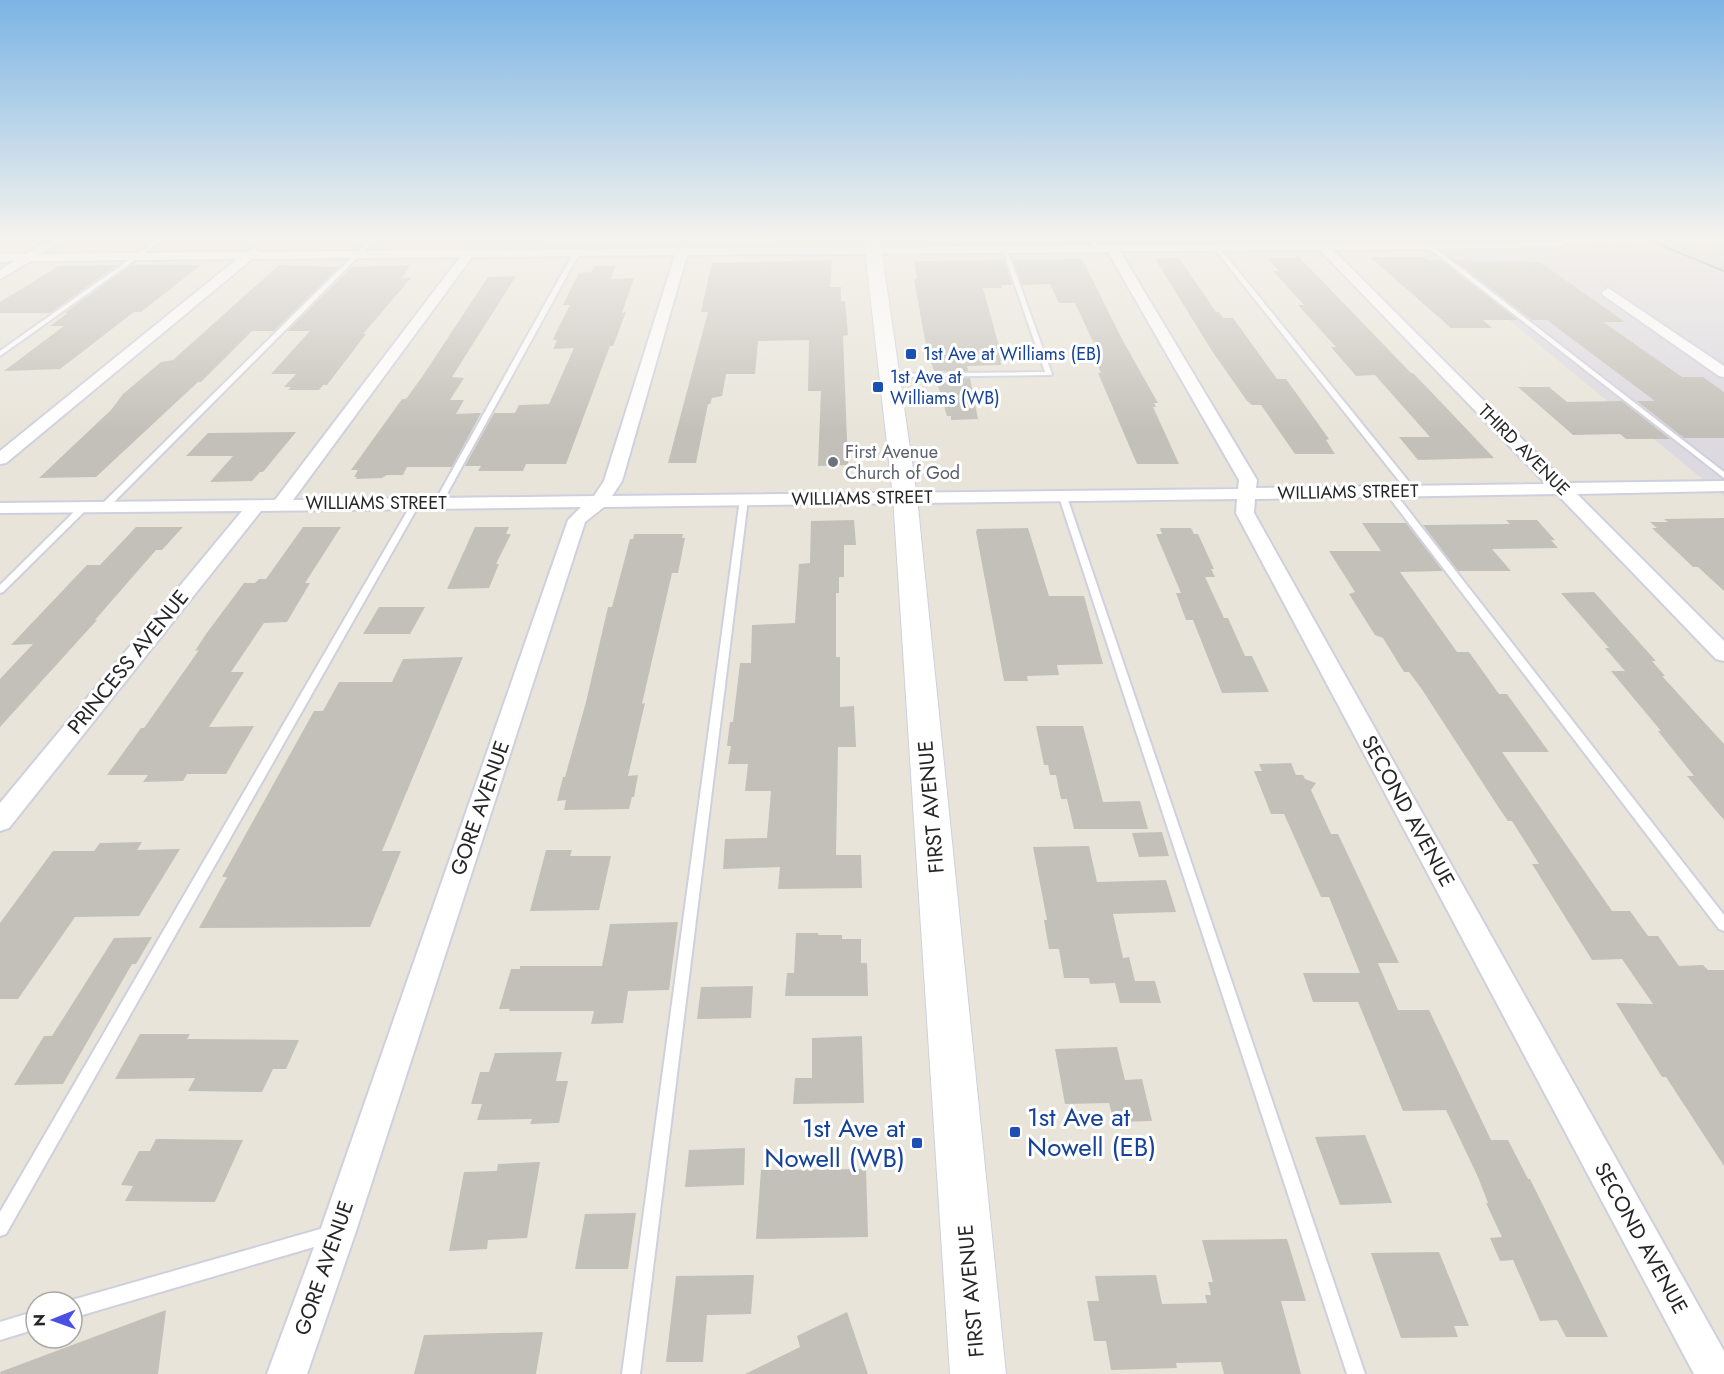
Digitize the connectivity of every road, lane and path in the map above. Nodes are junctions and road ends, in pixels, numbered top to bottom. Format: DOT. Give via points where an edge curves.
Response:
graph roads {
  1 [pos="70,304"];
  2 [pos="190,304"];
  3 [pos="309,304"];
  4 [pos="431,304"];
  5 [pos="548,304"];
  6 [pos="667,304"];
  7 [pos="881,304"];
  8 [pos="1024,304"];
  9 [pos="1137,304"];
  10 [pos="1262,304"];
  11 [pos="1385,304"];
  12 [pos="1500,304"];
  13 [pos="1625,304"];
  14 [pos="0,354"];
  15 [pos="1724,373"];
  16 [pos="890,376"];
  17 [pos="0,459"];
  18 [pos="1722,485"];
  19 [pos="1562,488"];
  20 [pos="1388,490"];
  21 [pos="1412,490"];
  22 [pos="1246,494"];
  23 [pos="905,497"];
  24 [pos="1064,497"];
  25 [pos="744,499"];
  26 [pos="600,501"];
  27 [pos="416,503"];
  28 [pos="438,503"];
  29 [pos="257,504"];
  30 [pos="281,504"];
  31 [pos="83,507"];
  32 [pos="104,507"];
  33 [pos="0,508"];
  34 [pos="0,590"];
  35 [pos="1724,654"];
  36 [pos="0,820"];
  37 [pos="1724,925"];
  38 [pos="0,1228"];
  39 [pos="338,1232"];
  40 [pos="84,1306"];
  41 [pos="24,1323"];
  42 [pos="0,1330"];
  43 [pos="287,1374"];
  44 [pos="631,1374"];
  45 [pos="978,1374"];
  46 [pos="1356,1374"];
  47 [pos="1715,1374"];
  1 -- 14 [label="lane"];
  2 -- 17 [label="street"];
  3 -- 32 [label="lane"];
  4 -- 30 [label="street"];
  5 -- 28 [label="lane"];
  6 -- 26 [label="street, GORE AVENUE" via="613,481"];
  7 -- 16 [label="street, FIRST AVENUE"];
  8 -- 16 [label="lane" via="1049,374"];
  9 -- 22 [label="street, SECOND AVENUE" via="1248,480"];
  10 -- 21 [label="lane"];
  11 -- 19 [label="street, THIRD AVENUE"];
  12 -- 18 [label="lane"];
  13 -- 15 [label="street"];
  16 -- 23 [label="street, FIRST AVENUE"];
  18 -- 19 [label="street, WILLIAMS STREET"];
  19 -- 21 [label="street, WILLIAMS STREET"];
  19 -- 35 [label="street, THIRD AVENUE"];
  20 -- 21 [label="street, WILLIAMS STREET"];
  20 -- 22 [label="street, WILLIAMS STREET"];
  20 -- 37 [label="lane"];
  22 -- 24 [label="street, WILLIAMS STREET"];
  22 -- 47 [label="street, SECOND AVENUE" via="1245,513"];
  23 -- 24 [label="street, WILLIAMS STREET"];
  23 -- 25 [label="street, WILLIAMS STREET"];
  23 -- 45 [label="street, FIRST AVENUE"];
  24 -- 46 [label="lane"];
  25 -- 26 [label="street, WILLIAMS STREET"];
  25 -- 44 [label="lane"];
  26 -- 28 [label="street, WILLIAMS STREET"];
  26 -- 39 [label="street, GORE AVENUE" via="577,520"];
  27 -- 28 [label="street, WILLIAMS STREET"];
  27 -- 30 [label="street, WILLIAMS STREET"];
  27 -- 38 [label="lane"];
  29 -- 30 [label="street, WILLIAMS STREET"];
  29 -- 32 [label="street, WILLIAMS STREET"];
  29 -- 36 [label="street, PRINCESS AVENUE"];
  31 -- 32 [label="street, WILLIAMS STREET"];
  31 -- 33 [label="street, WILLIAMS STREET"];
  31 -- 34 [label="lane"];
  39 -- 40 [label="lane"];
  39 -- 43 [label="street, GORE AVENUE"];
  41 -- 42 [label="lane"];
}
